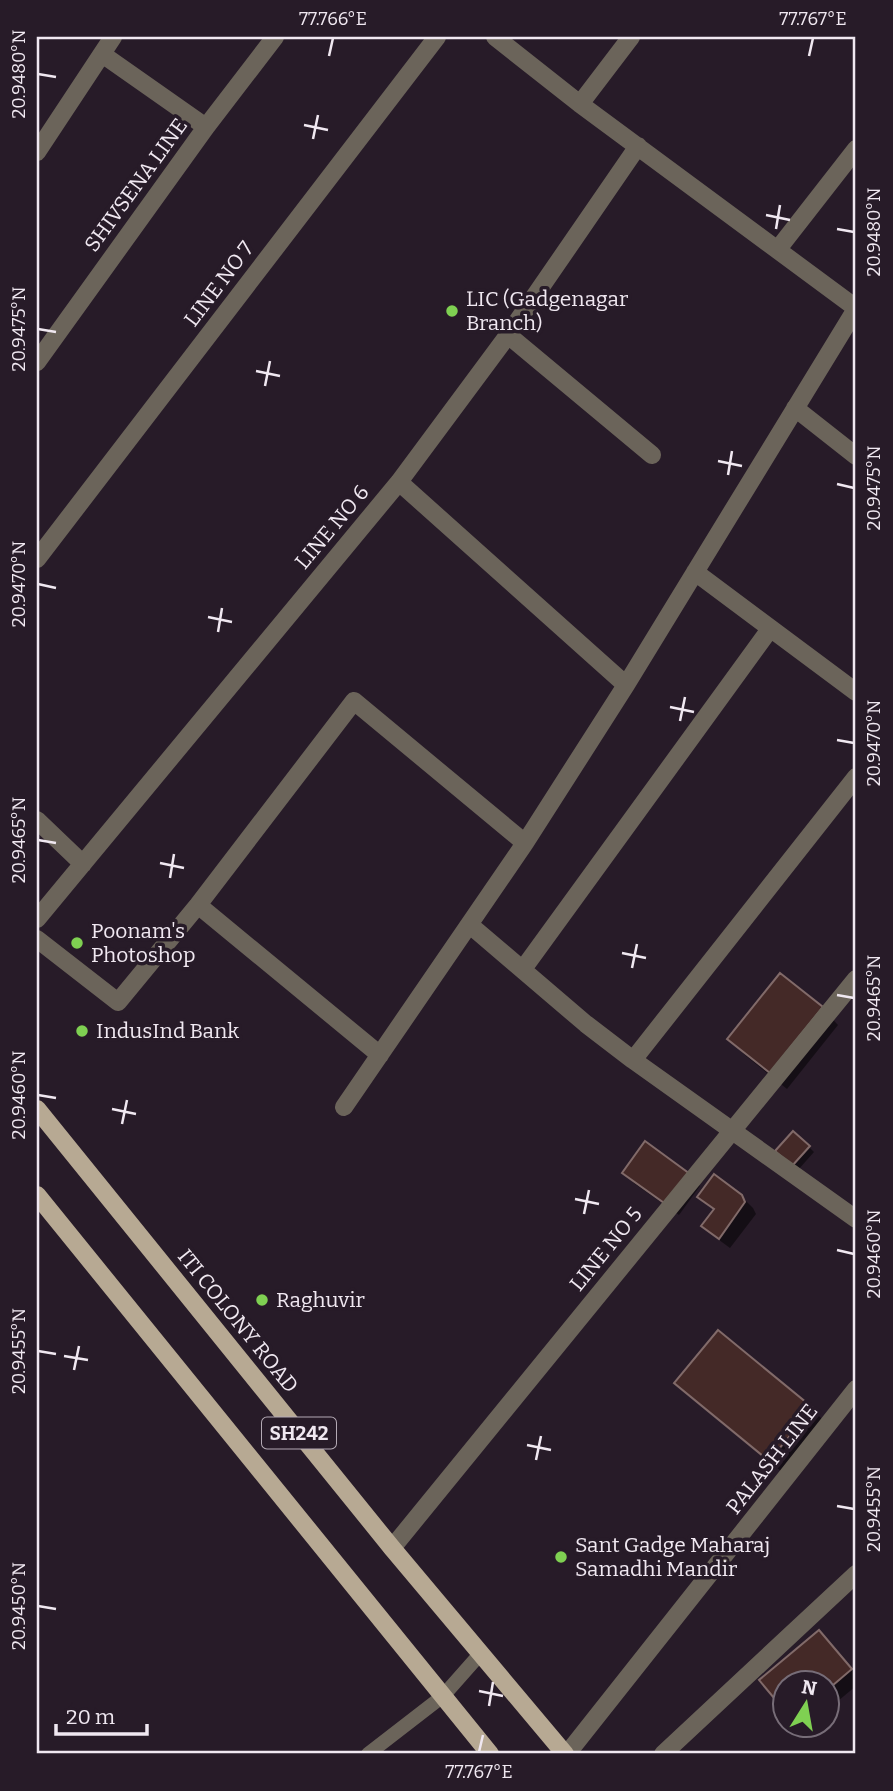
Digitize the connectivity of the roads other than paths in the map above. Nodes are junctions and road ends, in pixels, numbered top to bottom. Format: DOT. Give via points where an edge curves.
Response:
graph roads {
  1 [pos="113,37"];
  2 [pos="275,37"];
  3 [pos="437,37"];
  4 [pos="495,37"];
  5 [pos="631,37"];
  6 [pos="102,54"];
  7 [pos="580,104"];
  8 [pos="206,127"];
  9 [pos="638,146"];
  10 [pos="856,149"];
  11 [pos="37,152"];
  12 [pos="778,249"];
  13 [pos="856,309"];
  14 [pos="508,335"];
  15 [pos="37,362"];
  16 [pos="796,408"];
  17 [pos="652,455"];
  18 [pos="856,456"];
  19 [pos="399,482"];
  20 [pos="37,559"];
  21 [pos="695,572"];
  22 [pos="770,629"];
  23 [pos="626,685"];
  24 [pos="856,692"];
  25 [pos="856,777"];
  26 [pos="37,820"];
  27 [pos="525,843"];
  28 [pos="83,864"];
  29 [pos="198,905"];
  30 [pos="37,919"];
  31 [pos="470,925"];
  32 [pos="37,939"];
  33 [pos="523,969"];
  34 [pos="856,979"];
  35 [pos="380,1055"];
  36 [pos="633,1060"];
  37 [pos="344,1107"];
  38 [pos="37,1109"];
  39 [pos="732,1131"];
  40 [pos="37,1195"];
  41 [pos="856,1219"];
  42 [pos="856,1389"];
  43 [pos="392,1548"];
  44 [pos="856,1574"];
  45 [pos="481,1653"];
  46 [pos="443,1696"];
  47 [pos="368,1754"];
  48 [pos="491,1754"];
  49 [pos="566,1754"];
  50 [pos="663,1754"];
  1 -- 6 [label="street"];
  2 -- 8 [label="street, SHIVSENA LINE"];
  3 -- 20 [label="street, LINE NO 7"];
  4 -- 7 [label="street"];
  5 -- 7 [label="street"];
  6 -- 8 [label="street"];
  6 -- 11 [label="street"];
  7 -- 9 [label="street"];
  8 -- 15 [label="street, SHIVSENA LINE"];
  9 -- 12 [label="street"];
  9 -- 14 [label="street, LINE NO 6"];
  10 -- 12 [label="street"];
  12 -- 13 [label="street"];
  13 -- 16 [label="street"];
  14 -- 17 [label="street"];
  14 -- 19 [label="street, LINE NO 6"];
  16 -- 18 [label="street"];
  16 -- 21 [label="street"];
  19 -- 23 [label="street"];
  19 -- 28 [label="street, LINE NO 6"];
  21 -- 22 [label="street"];
  21 -- 23 [label="street"];
  22 -- 24 [label="street"];
  22 -- 33 [label="street"];
  23 -- 27 [label="street"];
  25 -- 36 [label="street"];
  26 -- 28 [label="street"];
  27 -- 29 [label="street" via="354,701"];
  27 -- 31 [label="street"];
  28 -- 30 [label="street, LINE NO 6"];
  29 -- 32 [label="street" via="118,1002"];
  29 -- 35 [label="street"];
  31 -- 33 [label="street"];
  31 -- 35 [label="street"];
  33 -- 36 [label="street"];
  34 -- 39 [label="street, LINE NO 5"];
  35 -- 37 [label="street"];
  36 -- 39 [label="street"];
  38 -- 43 [label="main road, ITI COLONY ROAD / SH242"];
  39 -- 41 [label="street"];
  39 -- 43 [label="street, LINE NO 5"];
  40 -- 46 [label="main road, SH242"];
  42 -- 49 [label="street, PALASH LINE"];
  43 -- 45 [label="main road, ITI COLONY ROAD / SH242"];
  44 -- 50 [label="street"];
  45 -- 46 [label="lane"];
  45 -- 49 [label="main road, ITI COLONY ROAD / SH242"];
  46 -- 47 [label="lane"];
  46 -- 48 [label="main road, SH242"];
}
